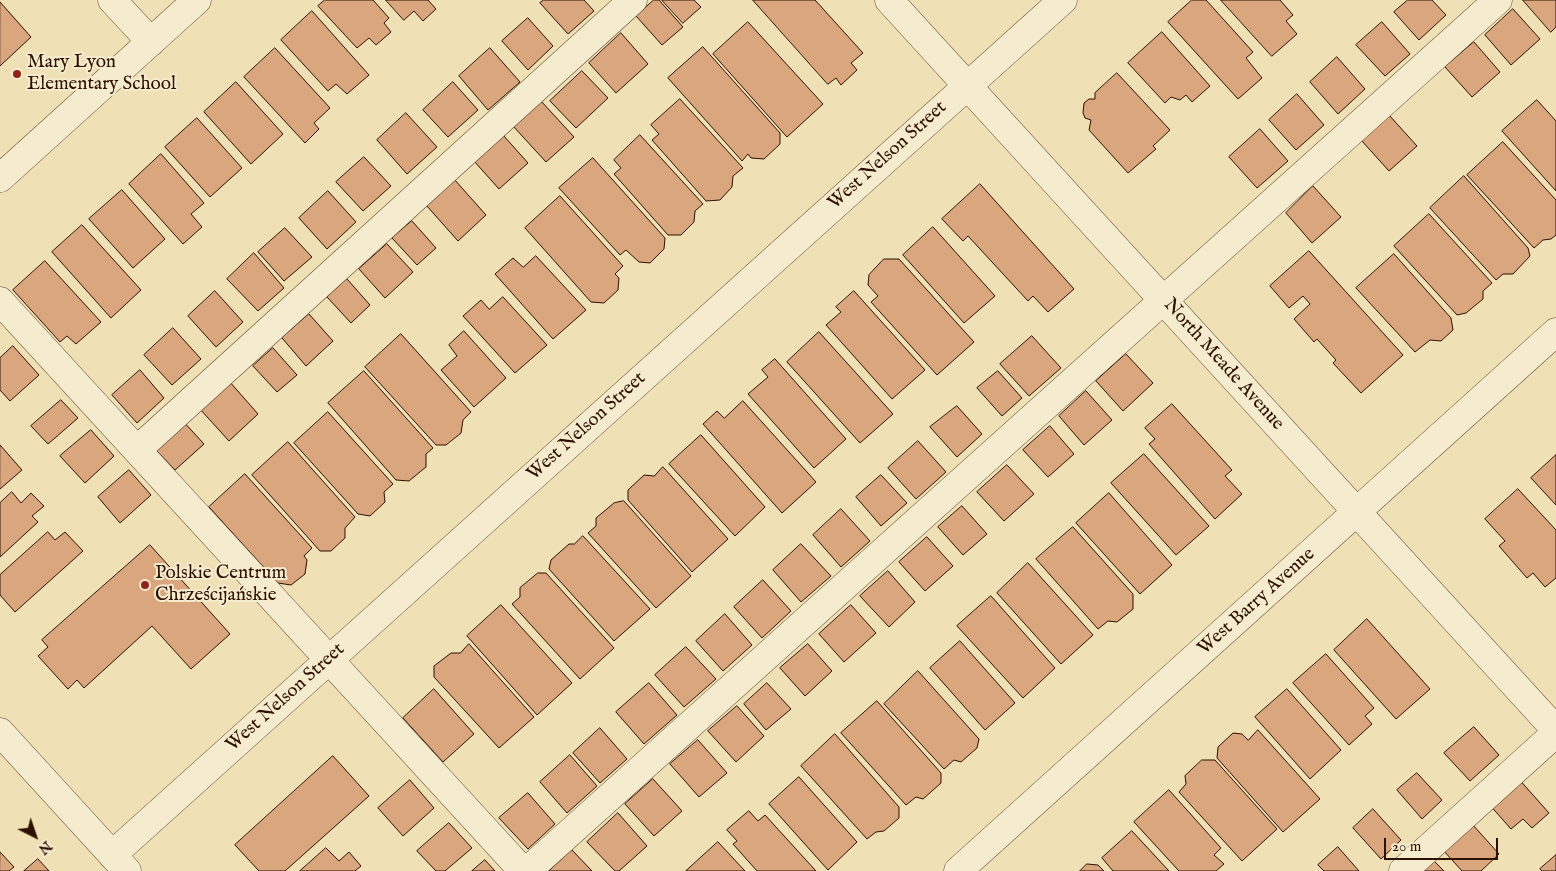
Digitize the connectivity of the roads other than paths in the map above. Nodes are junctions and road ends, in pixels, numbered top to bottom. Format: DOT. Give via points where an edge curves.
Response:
graph roads {
  1 [pos="112,0"];
  2 [pos="197,0"];
  3 [pos="633,0"];
  4 [pos="889,0"];
  5 [pos="1063,0"];
  6 [pos="1498,0"];
  7 [pos="150,42"];
  8 [pos="967,86"];
  9 [pos="0,178"];
  10 [pos="0,301"];
  11 [pos="1164,301"];
  12 [pos="1556,332"];
  13 [pos="137,450"];
  14 [pos="1357,512"];
  15 [pos="329,660"];
  16 [pos="1556,731"];
  17 [pos="0,732"];
  18 [pos="120,863"];
  19 [pos="523,871"];
  20 [pos="528,871"];
  21 [pos="958,871"];
  22 [pos="1403,871"];
  1 -- 7 [label="street"];
  2 -- 7 [label="street"];
  3 -- 13 [label="street"];
  4 -- 8 [label="street, North Meade Avenue"];
  5 -- 8 [label="street, West Nelson Street"];
  6 -- 11 [label="street"];
  7 -- 9 [label="street"];
  8 -- 11 [label="street, North Meade Avenue"];
  8 -- 15 [label="street, West Nelson Street"];
  10 -- 13 [label="street"];
  11 -- 14 [label="street, North Meade Avenue"];
  11 -- 20 [label="street"];
  12 -- 14 [label="street, West Barry Avenue"];
  13 -- 15 [label="street"];
  14 -- 16 [label="street, North Meade Avenue"];
  14 -- 21 [label="street, West Barry Avenue"];
  15 -- 18 [label="street, West Nelson Street"];
  15 -- 19 [label="street"];
  16 -- 22 [label="street"];
  17 -- 18 [label="street"];
}
